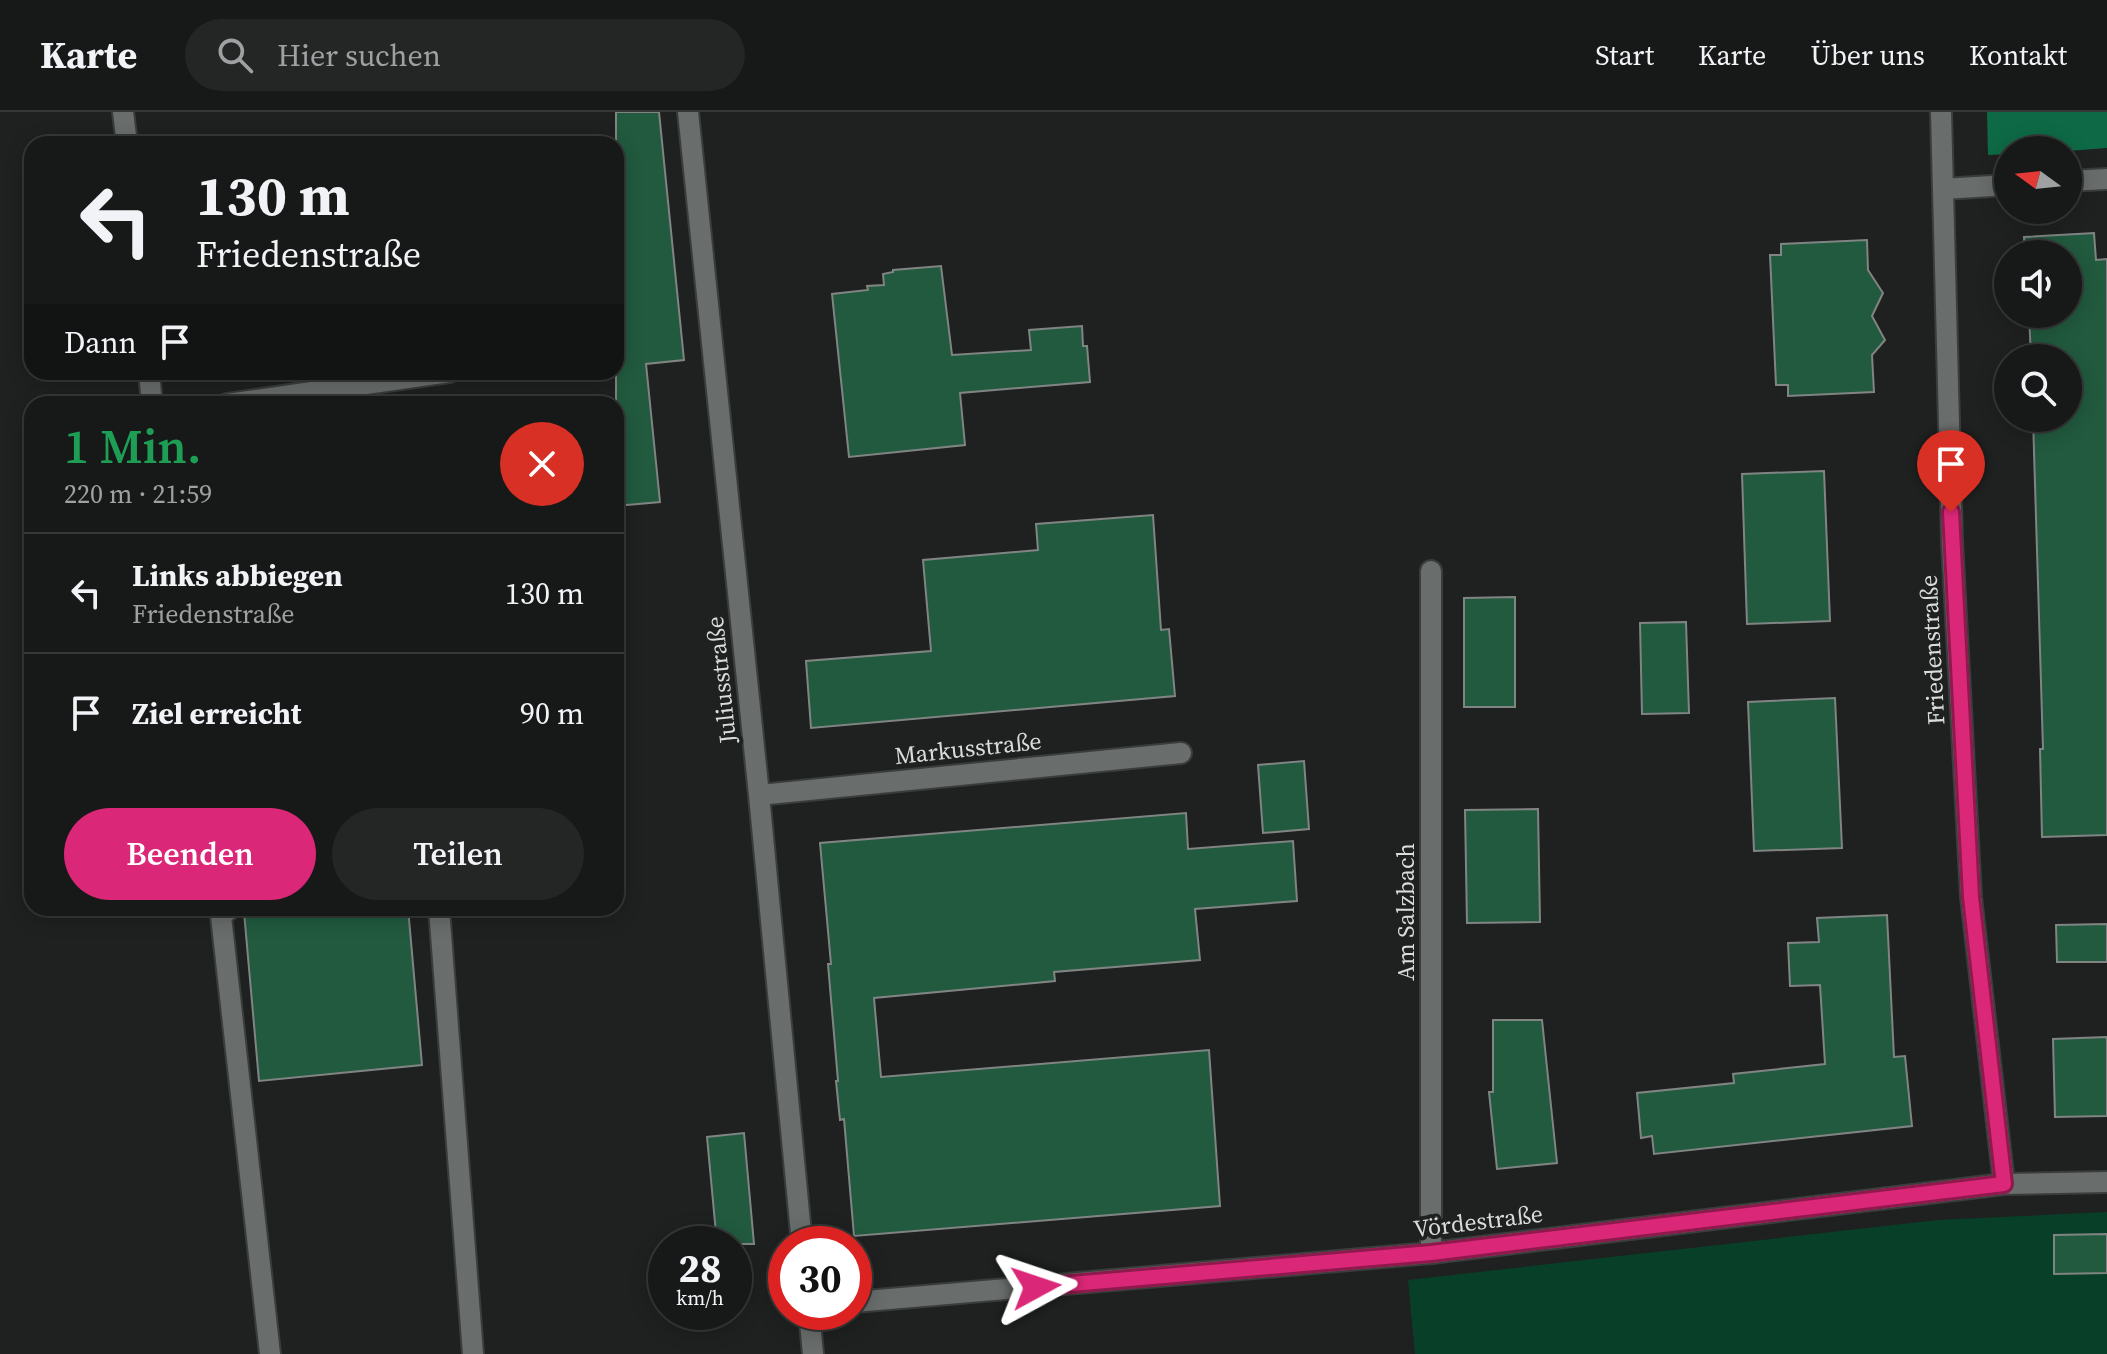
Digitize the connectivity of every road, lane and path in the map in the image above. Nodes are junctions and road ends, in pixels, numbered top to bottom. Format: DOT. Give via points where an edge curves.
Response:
graph roads {
  1 [pos="123,112"];
  2 [pos="688,112"];
  3 [pos="1941,112"];
  4 [pos="126,136"];
  5 [pos="2107,179"];
  6 [pos="2082,180"];
  7 [pos="1994,186"];
  8 [pos="1943,189"];
  9 [pos="394,380"];
  10 [pos="283,396"];
  11 [pos="1431,571"];
  12 [pos="1181,753"];
  13 [pos="759,795"];
  14 [pos="221,916"];
  15 [pos="440,916"];
  16 [pos="2107,1182"];
  17 [pos="2004,1184"];
  18 [pos="800,1226"];
  19 [pos="1431,1253"];
  20 [pos="872,1300"];
  21 [pos="811,1330"];
  22 [pos="270,1354"];
  23 [pos="473,1354"];
  24 [pos="813,1354"];
  1 -- 4 [label="street"];
  2 -- 13 [label="street, Juliusstraße"];
  3 -- 8 [label="street, Friedenstraße"];
  5 -- 6 [label="street"];
  7 -- 8 [label="street"];
  8 -- 17 [label="street, Friedenstraße" via="1952,541 1971,897"];
  9 -- 10 [label="street"];
  11 -- 19 [label="street, Am Salzbach"];
  12 -- 13 [label="street, Markusstraße"];
  13 -- 18 [label="street, Juliusstraße"];
  14 -- 22 [label="street"];
  15 -- 23 [label="street"];
  16 -- 17 [label="street, Vördestraße"];
  17 -- 19 [label="street, Vördestraße"];
  19 -- 20 [label="street, Vördestraße"];
  21 -- 24 [label="street"];
}
